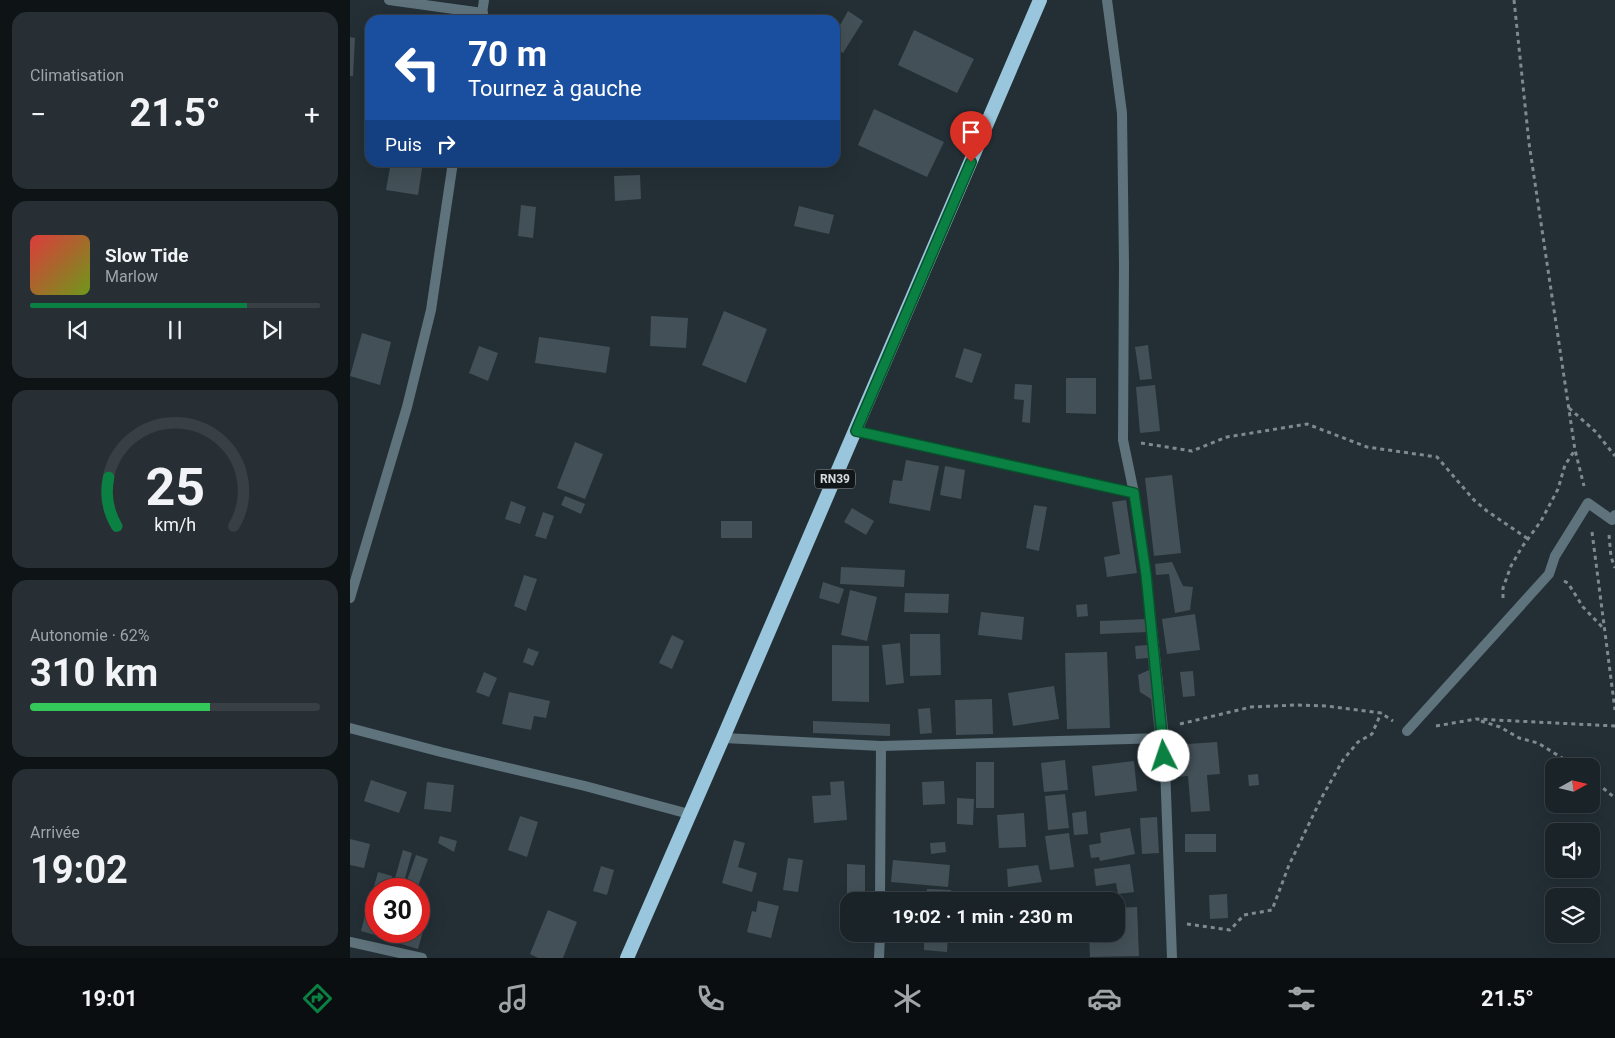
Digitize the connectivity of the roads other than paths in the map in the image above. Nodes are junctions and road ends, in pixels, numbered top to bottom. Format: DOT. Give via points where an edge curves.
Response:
graph roads {
  1 [pos="390,0"];
  2 [pos="484,0"];
  3 [pos="1040,0"];
  4 [pos="1107,0"];
  5 [pos="476,15"];
  6 [pos="482,15"];
  7 [pos="452,167"];
  8 [pos="856,431"];
  9 [pos="1134,493"];
  10 [pos="1613,518"];
  11 [pos="350,598"];
  12 [pos="350,728"];
  13 [pos="1407,731"];
  14 [pos="1163,733"];
  15 [pos="724,738"];
  16 [pos="881,746"];
  17 [pos="690,814"];
  18 [pos="880,892"];
  19 [pos="350,942"];
  20 [pos="880,942"];
  21 [pos="422,958"];
  22 [pos="627,958"];
  23 [pos="880,958"];
  24 [pos="1172,958"];
  1 -- 5 [label="street"];
  2 -- 6 [label="street"];
  3 -- 8 [label="highway, RN39"];
  4 -- 9 [label="street" via="1122,113 1124,440"];
  7 -- 11 [label="street" via="431,310 407,407"];
  8 -- 9 [label="street"];
  8 -- 15 [label="highway, RN39"];
  9 -- 14 [label="street"];
  10 -- 13 [label="street" via="1588,502 1555,556 1549,574"];
  12 -- 17 [label="street"];
  14 -- 16 [label="street"];
  14 -- 24 [label="street"];
  15 -- 16 [label="street"];
  15 -- 17 [label="highway, RN39"];
  16 -- 18 [label="street"];
  17 -- 22 [label="highway, RN39"];
  19 -- 21 [label="street"];
  20 -- 23 [label="street"];
}
